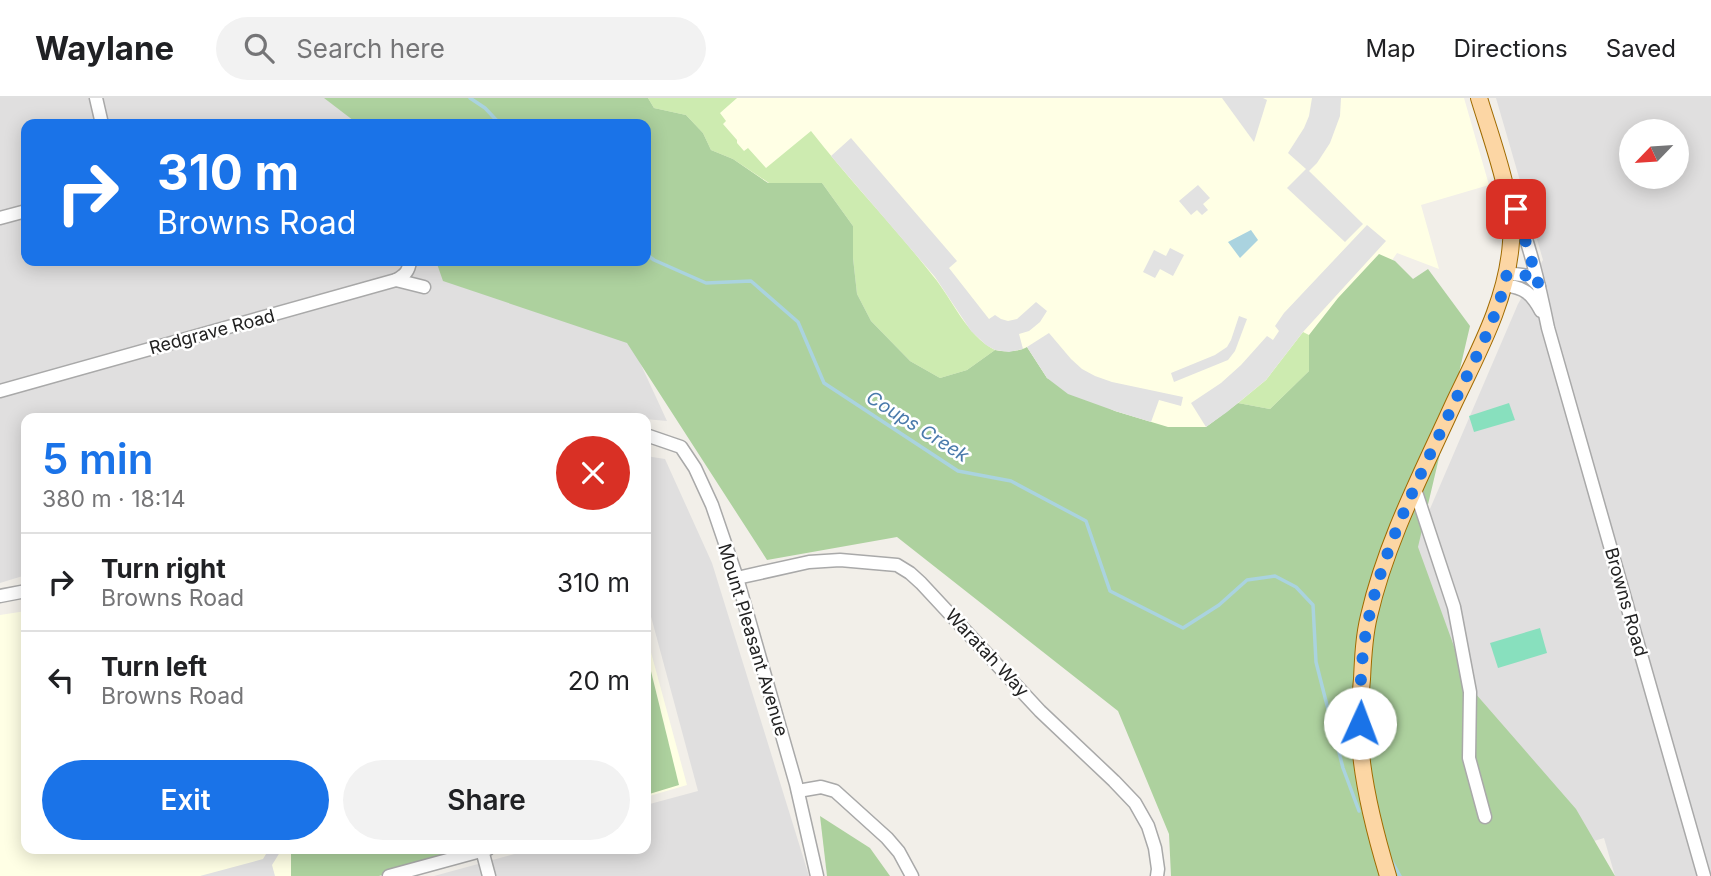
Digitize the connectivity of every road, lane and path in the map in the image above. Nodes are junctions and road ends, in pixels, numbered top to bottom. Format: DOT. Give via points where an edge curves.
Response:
graph roads {
  1 [pos="96,98"];
  2 [pos="1479,98"];
  3 [pos="101,119"];
  4 [pos="1501,174"];
  5 [pos="21,212"];
  6 [pos="0,218"];
  7 [pos="409,266"];
  8 [pos="1506,279"];
  9 [pos="396,280"];
  10 [pos="424,286"];
  11 [pos="1539,286"];
  12 [pos="1548,328"];
  13 [pos="0,391"];
  14 [pos="651,437"];
  15 [pos="1415,489"];
  16 [pos="737,578"];
  17 [pos="21,592"];
  18 [pos="0,596"];
  19 [pos="798,791"];
  20 [pos="1485,817"];
  21 [pos="467,854"];
  22 [pos="486,854"];
  23 [pos="389,876"];
  24 [pos="489,876"];
  25 [pos="817,876"];
  26 [pos="912,876"];
  27 [pos="1157,876"];
  28 [pos="1388,876"];
  29 [pos="1704,876"];
  1 -- 3 [label="street"];
  2 -- 4 [label="main road"];
  4 -- 8 [label="main road" via="1512,240"];
  4 -- 11 [label="street, Browns Road"];
  5 -- 6 [label="street"];
  7 -- 9 [label="street"];
  8 -- 11 [label="street" via="1530,276"];
  8 -- 12 [label="street, Browns Road" via="1530,293"];
  8 -- 15 [label="main road" via="1485,338"];
  9 -- 10 [label="street, Redgrave Road"];
  9 -- 13 [label="street, Redgrave Road"];
  11 -- 12 [label="street, Browns Road"];
  12 -- 29 [label="street, Browns Road"];
  14 -- 16 [label="street, Mount Pleasant Avenue" via="681,447 695,468"];
  15 -- 20 [label="street" via="1454,607 1469,692 1469,758"];
  15 -- 28 [label="main road" via="1395,534 1364,643 1360,741"];
  16 -- 19 [label="street, Mount Pleasant Avenue"];
  16 -- 27 [label="street, Waratah Way" via="840,560 897,565 910,573 1040,711 1135,803 1152,837"];
  17 -- 18 [label="street"];
  19 -- 25 [label="street, Mount Pleasant Avenue"];
  19 -- 26 [label="street" via="821,787 835,791 887,838"];
  21 -- 23 [label="street"];
  22 -- 24 [label="street"];
}
